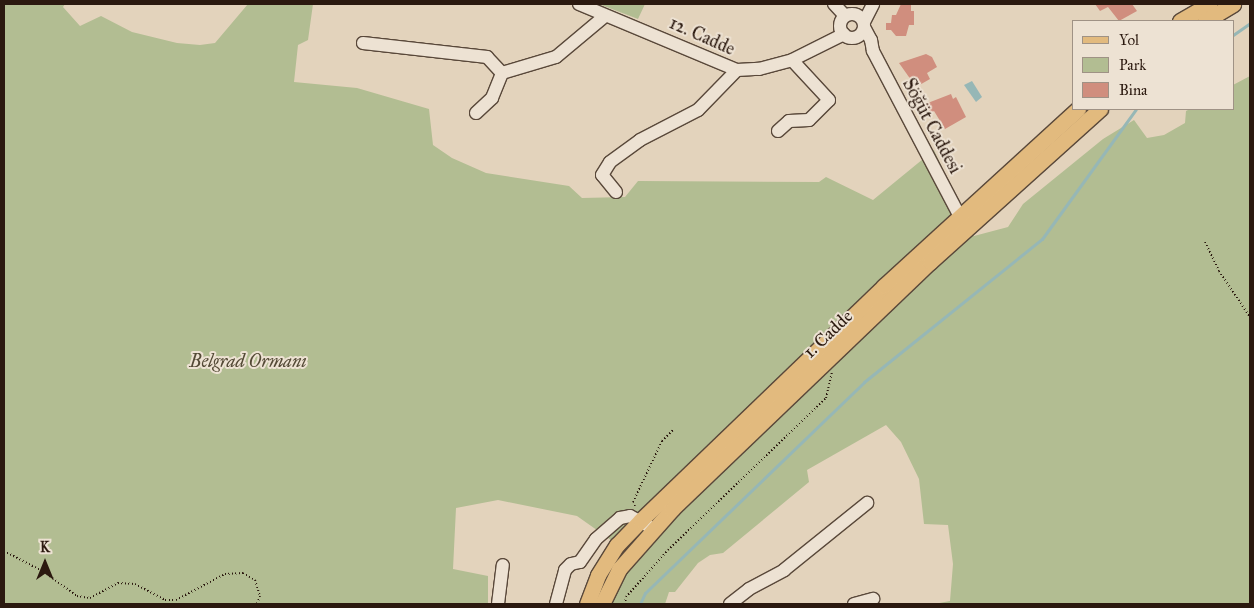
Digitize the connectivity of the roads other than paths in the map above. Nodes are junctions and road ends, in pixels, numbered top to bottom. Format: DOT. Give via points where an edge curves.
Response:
graph roads {
  1 [pos="579,4"];
  2 [pos="834,4"];
  3 [pos="863,4"];
  4 [pos="873,4"];
  5 [pos="1209,4"];
  6 [pos="1234,4"];
  7 [pos="605,16"];
  8 [pos="1182,20"];
  9 [pos="1207,20"];
  10 [pos="852,25"];
  11 [pos="363,43"];
  12 [pos="792,60"];
  13 [pos="737,70"];
  14 [pos="502,73"];
  15 [pos="1077,110"];
  16 [pos="1099,110"];
  17 [pos="476,113"];
  18 [pos="778,131"];
  19 [pos="616,192"];
  20 [pos="963,222"];
  21 [pos="866,503"];
  22 [pos="635,518"];
  23 [pos="653,529"];
  24 [pos="503,565"];
  25 [pos="872,599"];
  26 [pos="498,604"];
  27 [pos="556,604"];
  28 [pos="587,604"];
  29 [pos="602,604"];
  30 [pos="730,604"];
  31 [pos="854,604"];
  1 -- 7 [label="street, 12. Cadde"];
  2 -- 10 [label="street"];
  3 -- 10 [label="street, 12. Cadde"];
  4 -- 10 [label="street"];
  5 -- 8 [label="main road"];
  6 -- 9 [label="main road"];
  7 -- 13 [label="street, 12. Cadde" via="688,47"];
  7 -- 14 [label="street" via="556,57"];
  10 -- 12 [label="street, 12. Cadde"];
  10 -- 20 [label="street, Söğüt Caddesi" via="871,40 872,52"];
  11 -- 14 [label="street" via="487,58"];
  12 -- 13 [label="street, 12. Cadde" via="759,69"];
  12 -- 18 [label="street" via="829,100 809,120 789,122"];
  13 -- 19 [label="street" via="698,110 640,140 610,162 602,176"];
  14 -- 17 [label="street" via="492,98"];
  15 -- 20 [label="main road, 1. Cadde"];
  16 -- 20 [label="main road, 1. Cadde"];
  20 -- 22 [label="main road, 1. Cadde"];
  20 -- 23 [label="main road, 1. Cadde"];
  21 -- 30 [label="street" via="784,570 749,589"];
  22 -- 23 [label="street"];
  22 -- 27 [label="street" via="620,518 596,539 580,562 565,570"];
  22 -- 28 [label="main road, 1. Cadde" via="598,575"];
  23 -- 29 [label="main road, 1. Cadde" via="619,569"];
  24 -- 26 [label="street"];
  25 -- 31 [label="street"];
}
